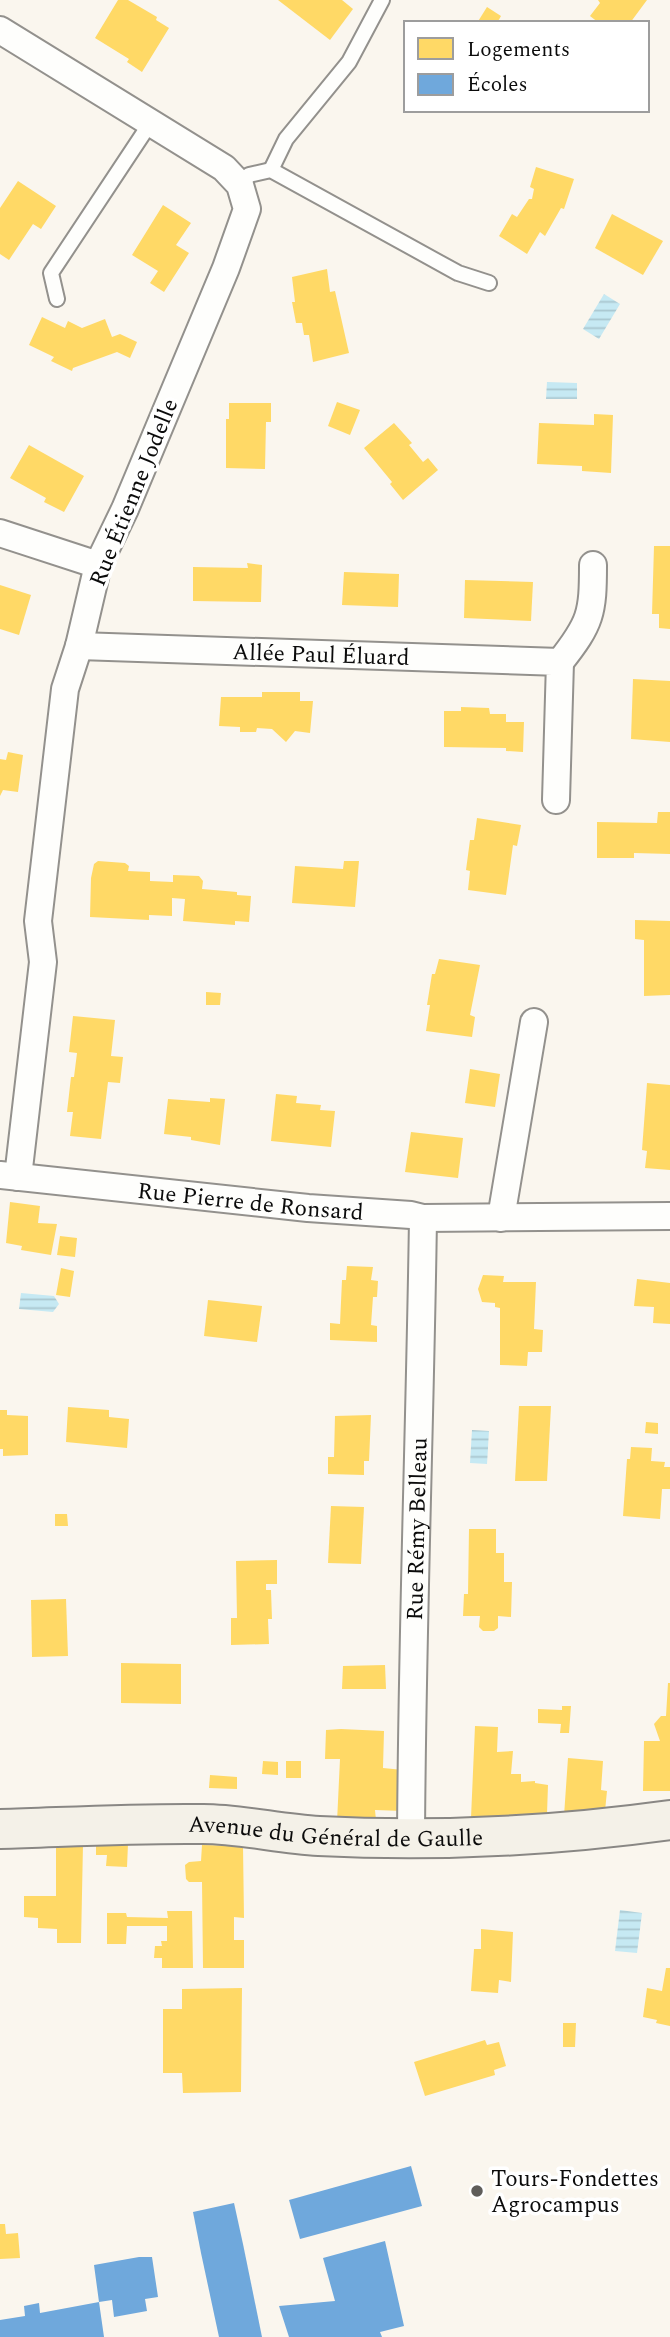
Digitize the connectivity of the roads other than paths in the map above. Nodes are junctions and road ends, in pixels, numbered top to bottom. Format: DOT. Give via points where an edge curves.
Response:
graph roads {
  1 [pos="382,0"];
  2 [pos="0,30"];
  3 [pos="151,122"];
  4 [pos="271,170"];
  5 [pos="240,185"];
  6 [pos="489,283"];
  7 [pos="57,299"];
  8 [pos="0,533"];
  9 [pos="98,565"];
  10 [pos="593,565"];
  11 [pos="79,646"];
  12 [pos="561,662"];
  13 [pos="556,800"];
  14 [pos="534,1022"];
  15 [pos="9,1176"];
  16 [pos="670,1216"];
  17 [pos="501,1218"];
  18 [pos="423,1219"];
  19 [pos="670,1820"];
  20 [pos="0,1829"];
  21 [pos="411,1839"];
  1 -- 4 [label="lane" via="349,62 286,139"];
  2 -- 3 [label="street"];
  3 -- 5 [label="street" via="224,168"];
  3 -- 7 [label="lane" via="51,272"];
  4 -- 5 [label="lane" via="249,175"];
  4 -- 6 [label="lane" via="458,273"];
  5 -- 9 [label="street, Rue Étienne Jodelle" via="247,209 226,268"];
  8 -- 9 [label="street"];
  9 -- 11 [label="street, Rue Étienne Jodelle"];
  10 -- 12 [label="street" via="593,607 581,636"];
  11 -- 12 [label="street, Allée Paul Éluard"];
  11 -- 15 [label="street, Rue Étienne Jodelle" via="65,689 38,921 43,962 40,1000"];
  12 -- 13 [label="street"];
  14 -- 17 [label="street"];
  15 -- 18 [label="street, Rue Pierre de Ronsard"];
  16 -- 17 [label="street, Rue Pierre de Ronsard"];
  17 -- 18 [label="street, Rue Pierre de Ronsard"];
  18 -- 21 [label="street, Rue Rémy Belleau"];
  19 -- 21 [label="street, Avenue du Général de Gaulle"];
  20 -- 21 [label="street, Avenue du Général de Gaulle" via="205,1824 317,1836"];
}
